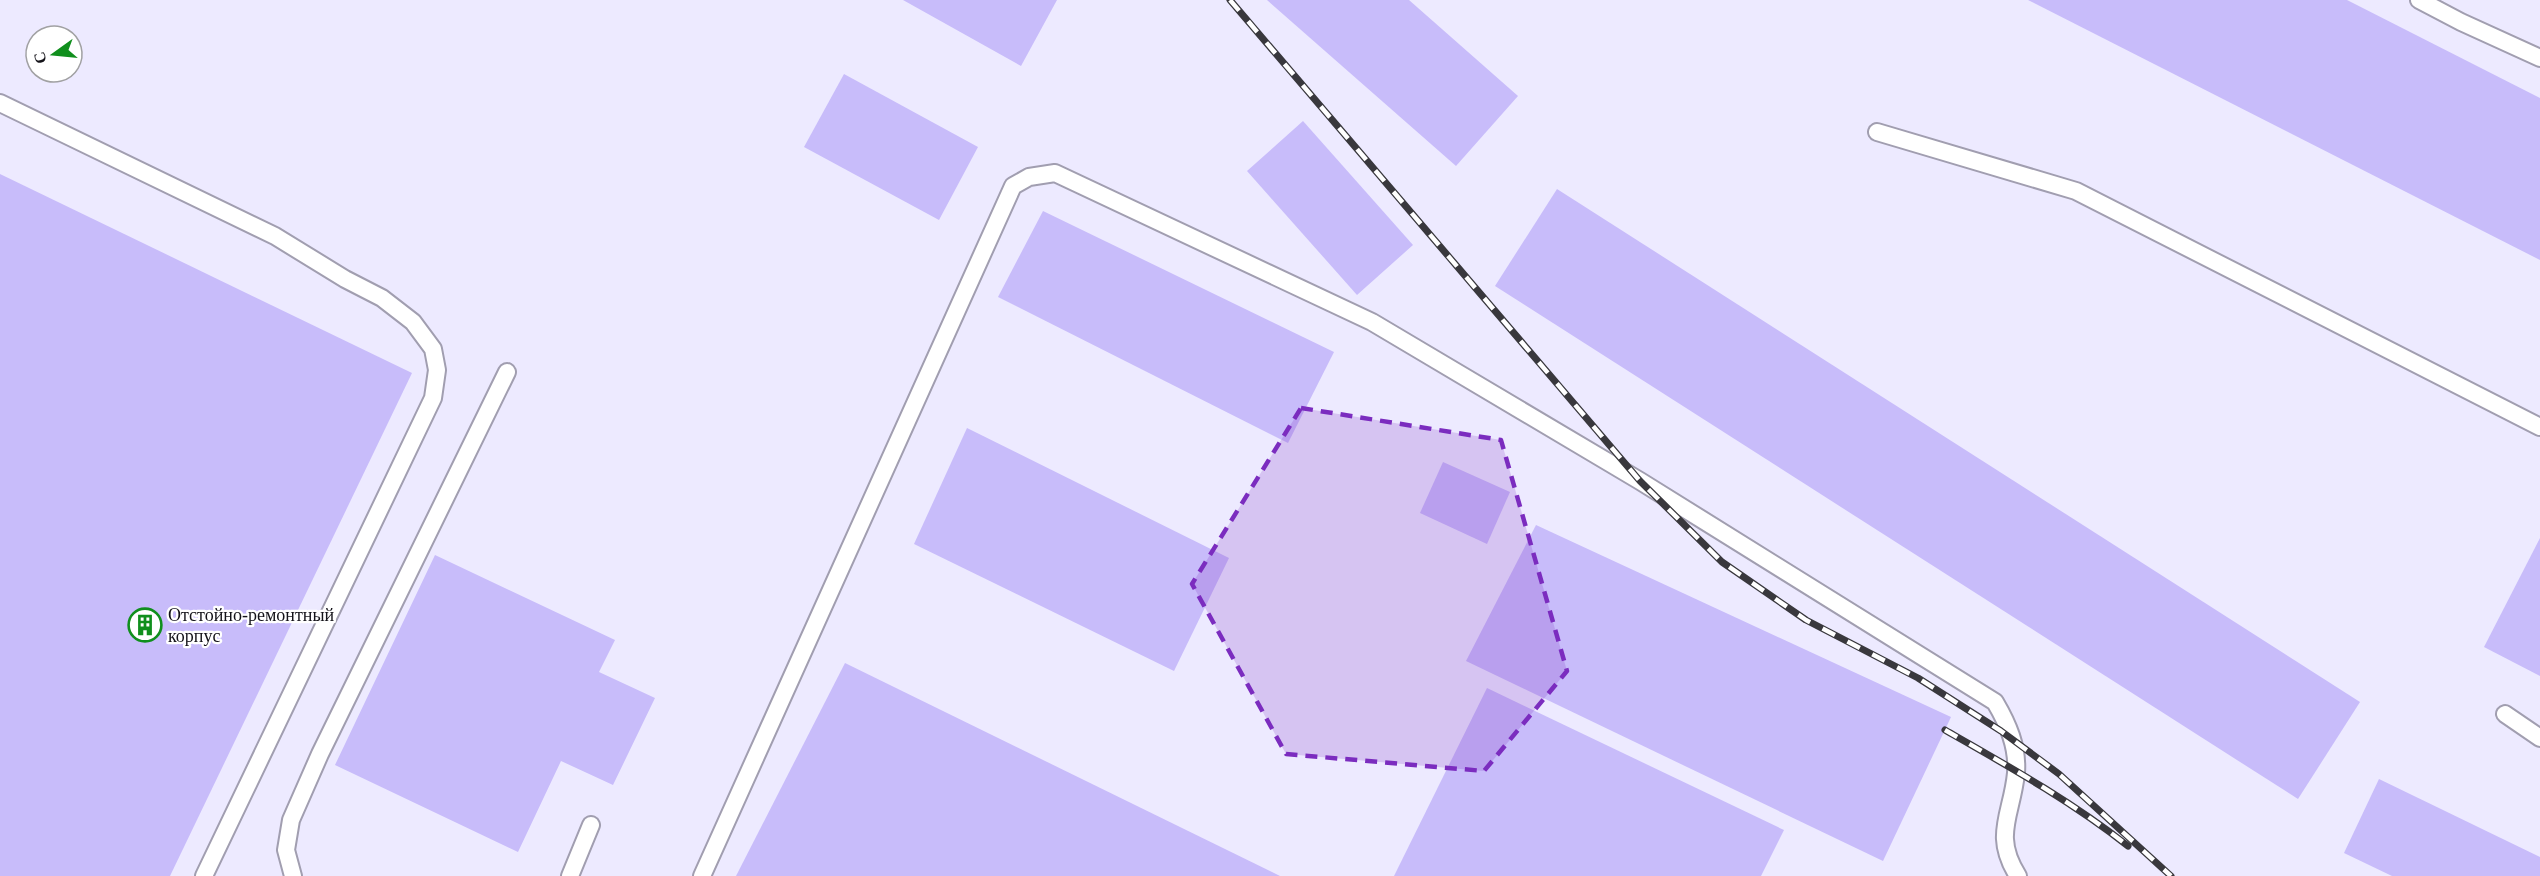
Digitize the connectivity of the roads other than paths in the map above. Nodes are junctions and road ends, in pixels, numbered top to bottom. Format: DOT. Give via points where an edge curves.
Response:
graph roads {
  1 [pos="2419,0"];
  2 [pos="2540,58"];
  3 [pos="0,103"];
  4 [pos="1877,132"];
  5 [pos="507,372"];
  6 [pos="2540,428"];
  7 [pos="2505,714"];
  8 [pos="2540,738"];
  9 [pos="591,825"];
  10 [pos="204,876"];
  11 [pos="293,876"];
  12 [pos="570,876"];
  13 [pos="702,876"];
  14 [pos="2018,876"];
  1 -- 2 [label="lane"];
  3 -- 10 [label="lane" via="275,236 382,298 413,322 433,349 433,398"];
  4 -- 6 [label="lane" via="2076,191"];
  5 -- 11 [label="lane" via="291,820 286,850"];
  7 -- 8 [label="lane"];
  9 -- 12 [label="lane"];
  13 -- 14 [label="lane" via="1013,186 1029,177 1055,173 1372,322 1640,481 1995,702 2013,741 2016,771 2004,832 2007,859"];
}
